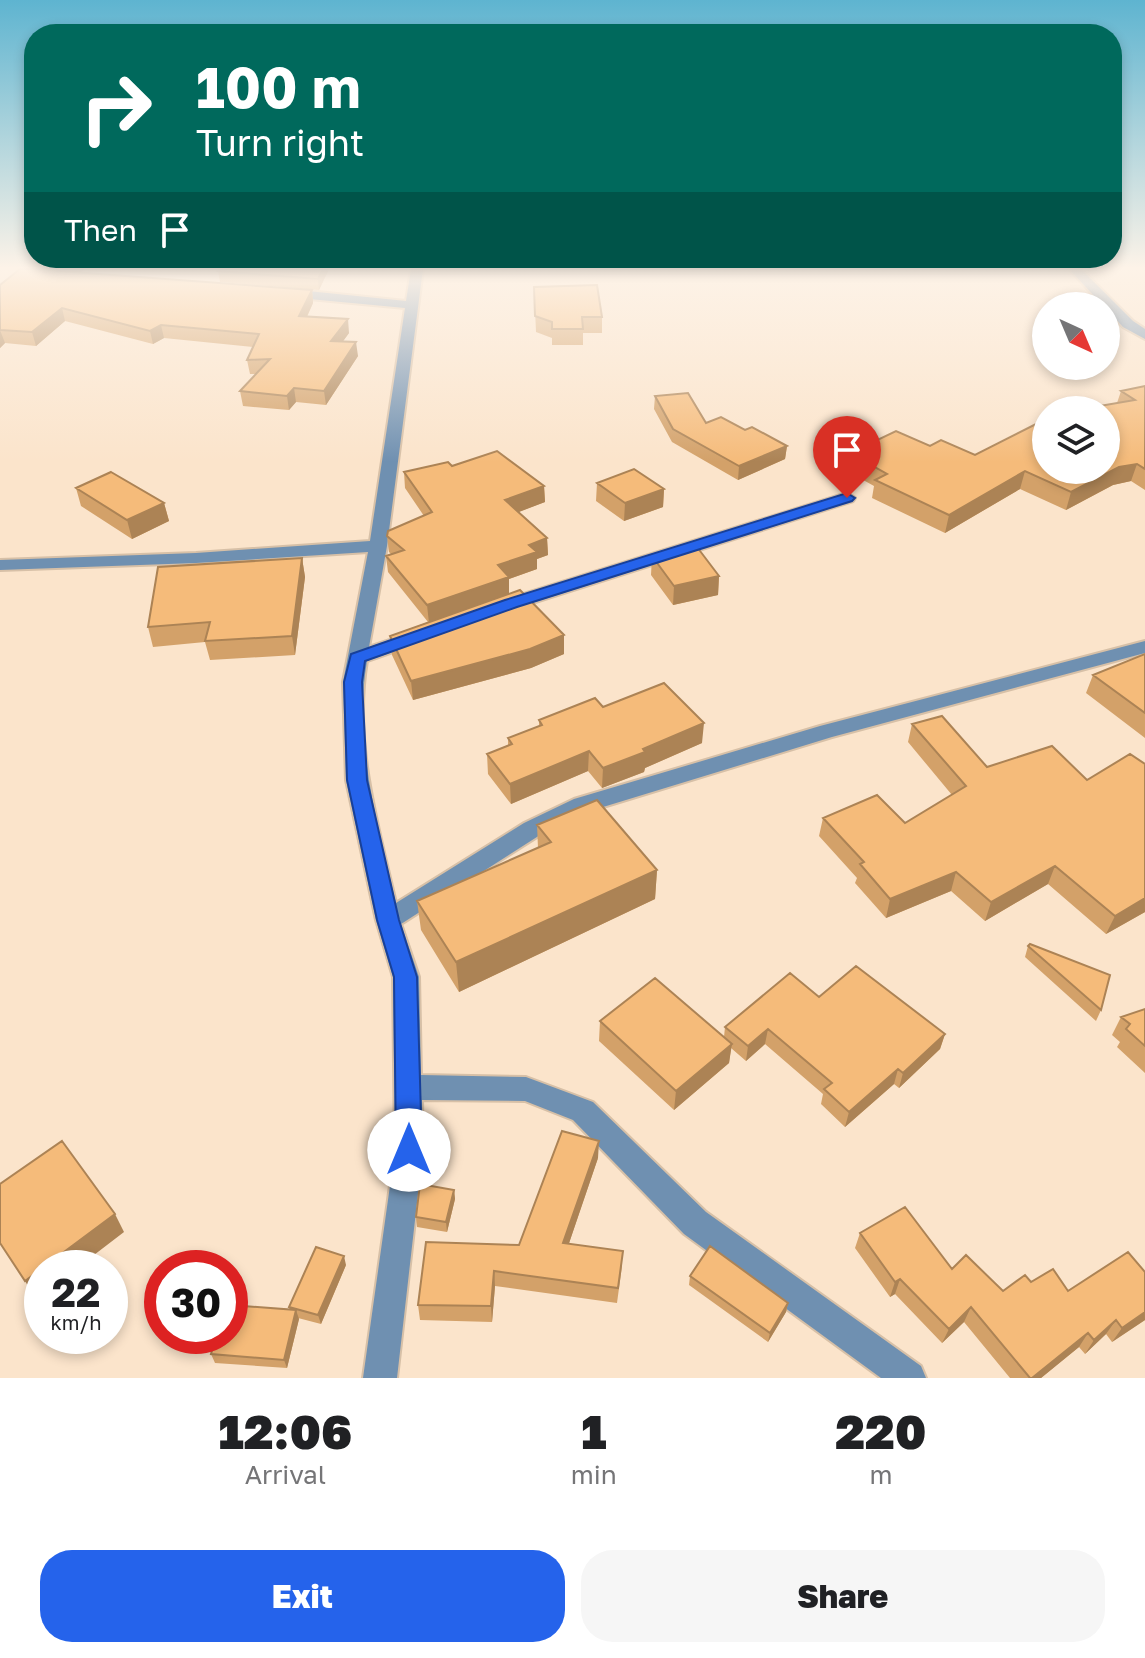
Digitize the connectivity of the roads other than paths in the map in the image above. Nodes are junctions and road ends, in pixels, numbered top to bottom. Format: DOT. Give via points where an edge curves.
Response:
graph roads {
  1 [pos="407,333"];
  2 [pos="847,498"];
  3 [pos="378,546"];
  4 [pos="0,565"];
  5 [pos="483,613"];
  6 [pos="441,628"];
  7 [pos="1145,647"];
  8 [pos="357,658"];
  9 [pos="388,920"];
  10 [pos="410,1087"];
  11 [pos="380,1378"];
  12 [pos="909,1378"];
  1 -- 3 [label="street"];
  2 -- 5 [label="street"];
  3 -- 4 [label="street"];
  3 -- 8 [label="street"];
  6 -- 8 [label="street"];
  7 -- 9 [label="street" via="827,731 582,805 520,836"];
  8 -- 9 [label="street" via="357,780"];
  9 -- 10 [label="street" via="406,977"];
  10 -- 11 [label="street" via="409,1150"];
  10 -- 12 [label="street" via="526,1089 583,1111 695,1223"];
}
